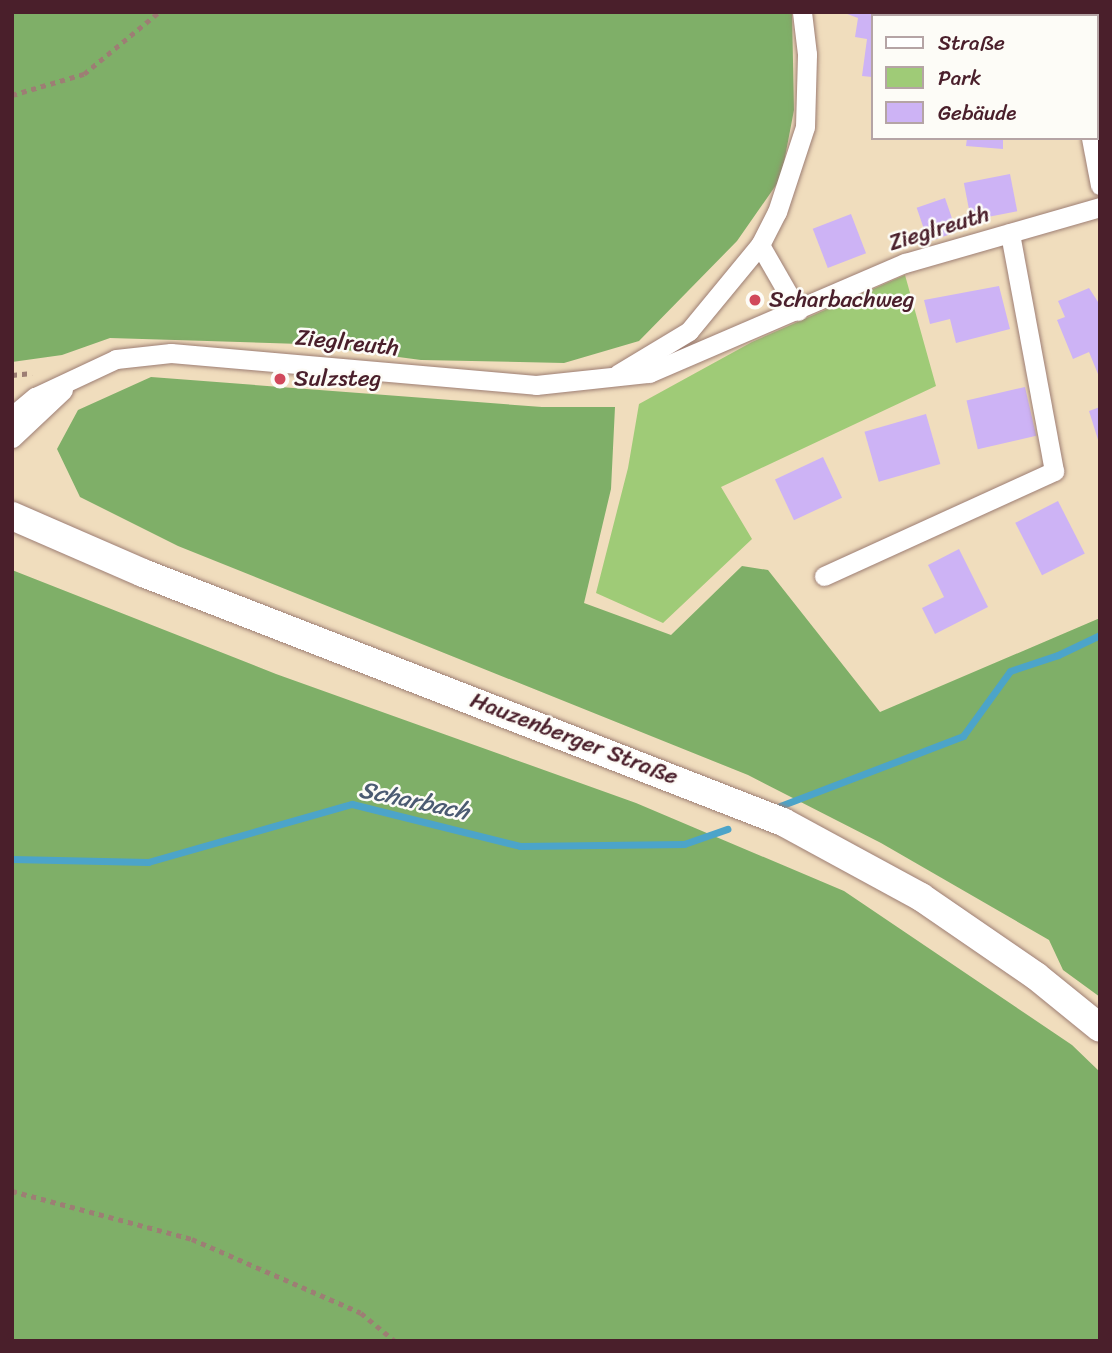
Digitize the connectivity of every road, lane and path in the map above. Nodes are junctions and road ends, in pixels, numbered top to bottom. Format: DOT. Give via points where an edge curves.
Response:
graph roads {
  1 [pos="159,12"];
  2 [pos="802,12"];
  3 [pos="12,95"];
  4 [pos="1091,140"];
  5 [pos="1100,185"];
  6 [pos="1100,207"];
  7 [pos="1010,233"];
  8 [pos="760,245"];
  9 [pos="797,311"];
  10 [pos="82,373"];
  11 [pos="609,379"];
  12 [pos="12,416"];
  13 [pos="12,438"];
  14 [pos="12,516"];
  15 [pos="824,576"];
  16 [pos="1100,1028"];
  17 [pos="12,1191"];
  18 [pos="395,1341"];
  1 -- 3 [label="path" via="84,74"];
  2 -- 8 [label="street, Zieglreuth" via="807,54 805,127 788,185"];
  4 -- 5 [label="street"];
  6 -- 7 [label="street, Zieglreuth"];
  7 -- 9 [label="street, Zieglreuth" via="905,263"];
  7 -- 15 [label="street" via="1054,471"];
  8 -- 9 [label="street"];
  8 -- 11 [label="street, Zieglreuth" via="689,331"];
  9 -- 11 [label="street, Zieglreuth" via="649,373"];
  10 -- 11 [label="street, Zieglreuth" via="117,359 171,353 537,385"];
  10 -- 12 [label="street, Zieglreuth" via="34,397"];
  10 -- 13 [label="street, Zieglreuth"];
  14 -- 16 [label="main road, Hauzenberger Straße" via="143,573 783,822 921,897 1036,976"];
  17 -- 18 [label="path" via="192,1239 362,1313"];
}
